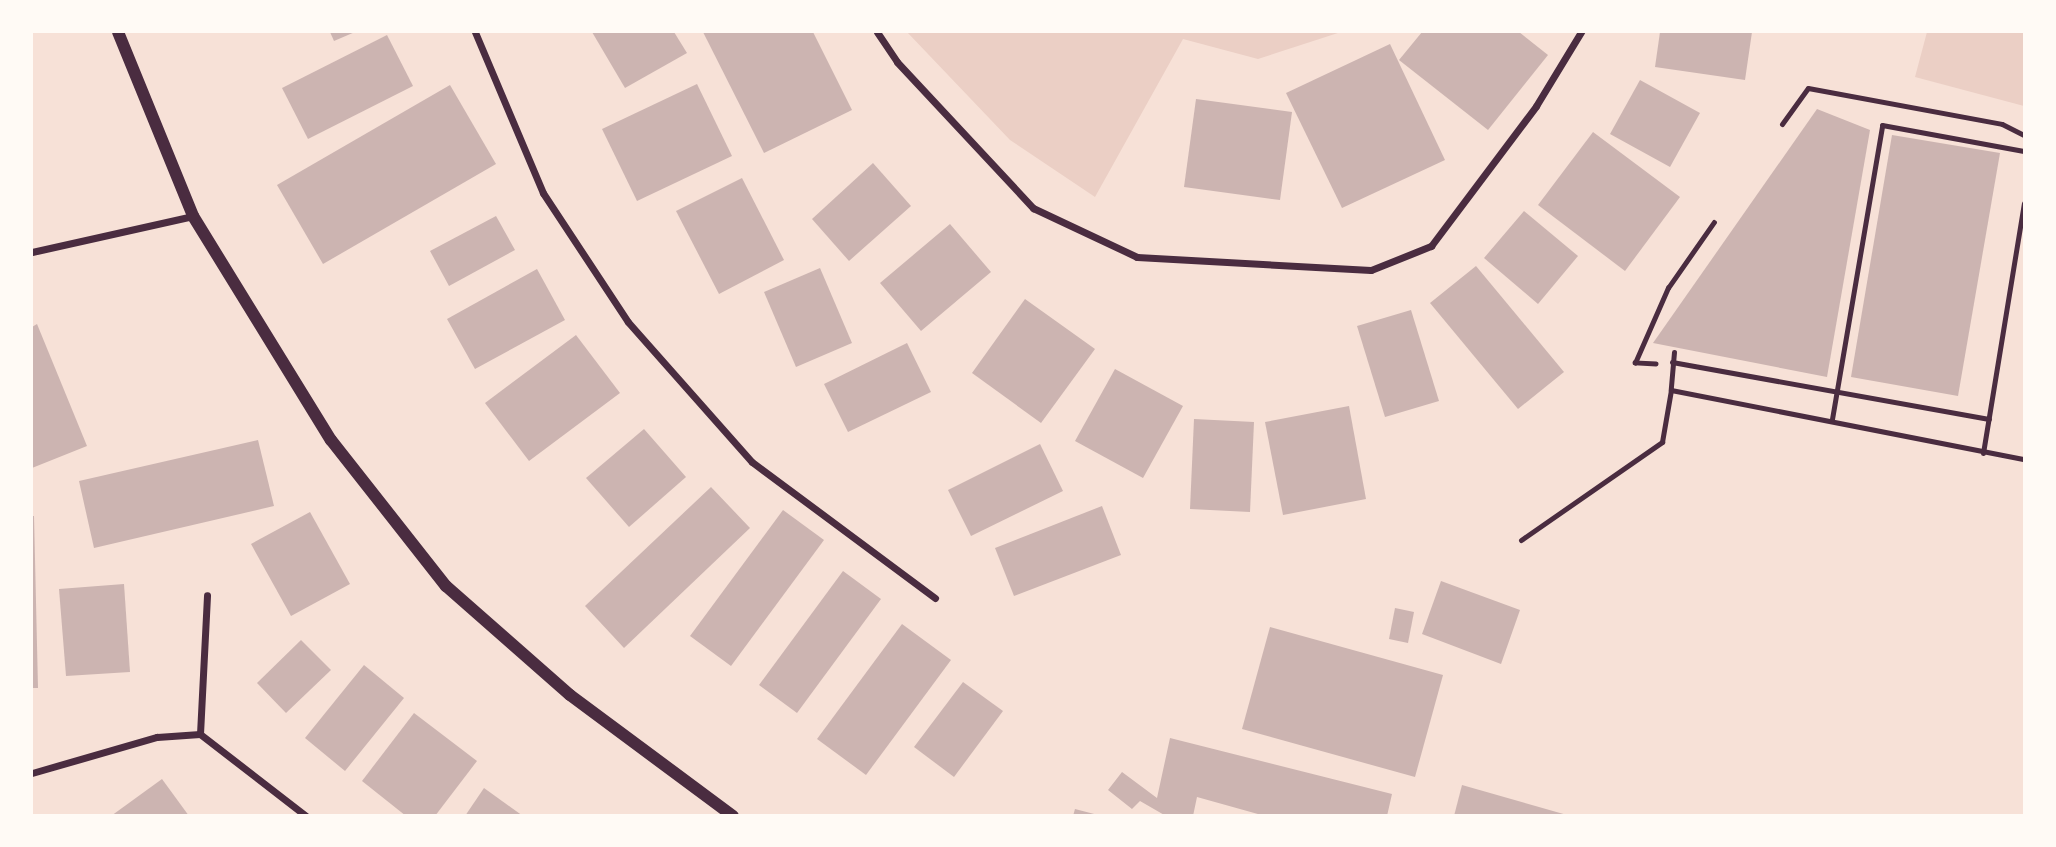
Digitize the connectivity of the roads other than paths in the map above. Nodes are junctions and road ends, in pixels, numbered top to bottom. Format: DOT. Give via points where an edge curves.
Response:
graph roads {
  1 [pos="118,32"];
  2 [pos="475,32"];
  3 [pos="877,32"];
  4 [pos="1581,32"];
  5 [pos="1782,124"];
  6 [pos="2025,135"];
  7 [pos="2025,151"];
  8 [pos="2025,203"];
  9 [pos="193,216"];
  10 [pos="32,253"];
  11 [pos="1674,352"];
  12 [pos="1672,362"];
  13 [pos="1671,390"];
  14 [pos="1837,392"];
  15 [pos="1832,419"];
  16 [pos="1989,419"];
  17 [pos="1983,453"];
  18 [pos="2025,458"];
  19 [pos="1521,540"];
  20 [pos="207,595"];
  21 [pos="935,598"];
  22 [pos="200,734"];
  23 [pos="32,773"];
  24 [pos="306,816"];
  25 [pos="733,816"];
  1 -- 9 [label="street"];
  2 -- 21 [label="street" via="543,193 628,321 752,462"];
  3 -- 4 [label="street" via="897,62 1033,208 1137,257 1371,270 1431,246 1536,106"];
  5 -- 6 [label="lane" via="1808,88 2002,124"];
  7 -- 14 [label="lane" via="1882,125"];
  8 -- 16 [label="lane"];
  9 -- 10 [label="street"];
  9 -- 25 [label="street" via="331,440 446,586 570,695"];
  11 -- 12 [label="lane"];
  12 -- 13 [label="lane"];
  12 -- 14 [label="lane"];
  13 -- 15 [label="lane"];
  13 -- 19 [label="lane" via="1662,442"];
  14 -- 15 [label="lane"];
  14 -- 16 [label="lane"];
  15 -- 17 [label="lane"];
  16 -- 17 [label="lane"];
  17 -- 18 [label="lane"];
  20 -- 22 [label="street"];
  22 -- 23 [label="street" via="157,737"];
  22 -- 24 [label="street"];
}
